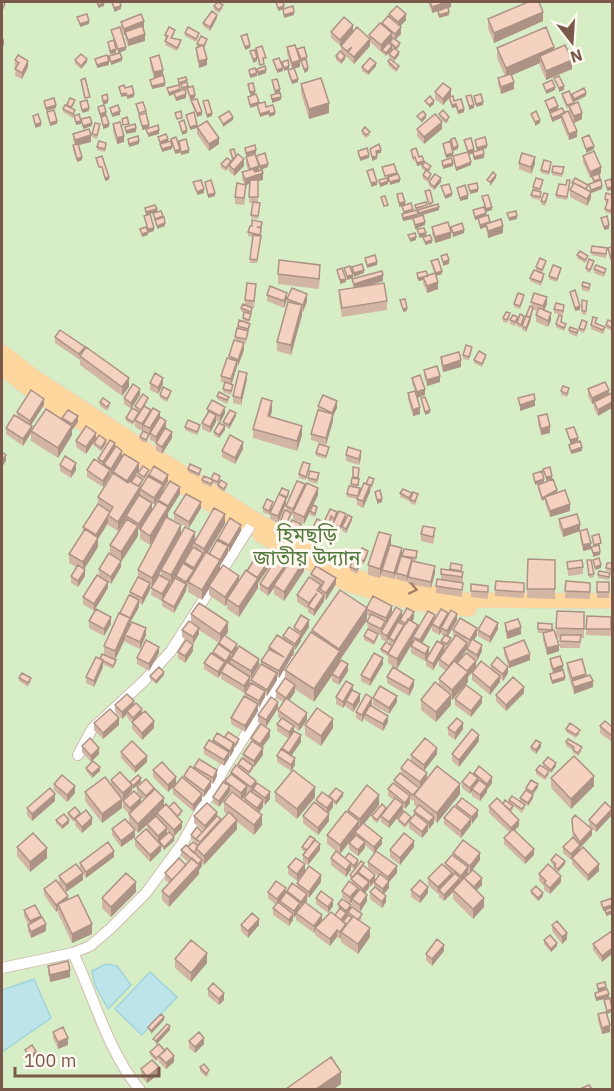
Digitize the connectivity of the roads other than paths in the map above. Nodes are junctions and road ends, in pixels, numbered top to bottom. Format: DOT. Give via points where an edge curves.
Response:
graph roads {
  1 [pos="2,352"];
  2 [pos="2,368"];
  3 [pos="249,528"];
  4 [pos="612,601"];
  5 [pos="612,611"];
  6 [pos="301,649"];
  7 [pos="78,755"];
  8 [pos="73,953"];
  9 [pos="2,968"];
  10 [pos="140,1089"];
  1 -- 4 [label="main road, one-way" via="34,377 252,518 355,577 464,600"];
  2 -- 3 [label="main road"];
  3 -- 5 [label="main road" via="342,588 463,609"];
  3 -- 7 [label="street" via="171,651 92,729"];
  6 -- 8 [label="street" via="225,767 182,844 146,893 90,946"];
  8 -- 9 [label="street"];
  8 -- 10 [label="street" via="104,1027"];
}
